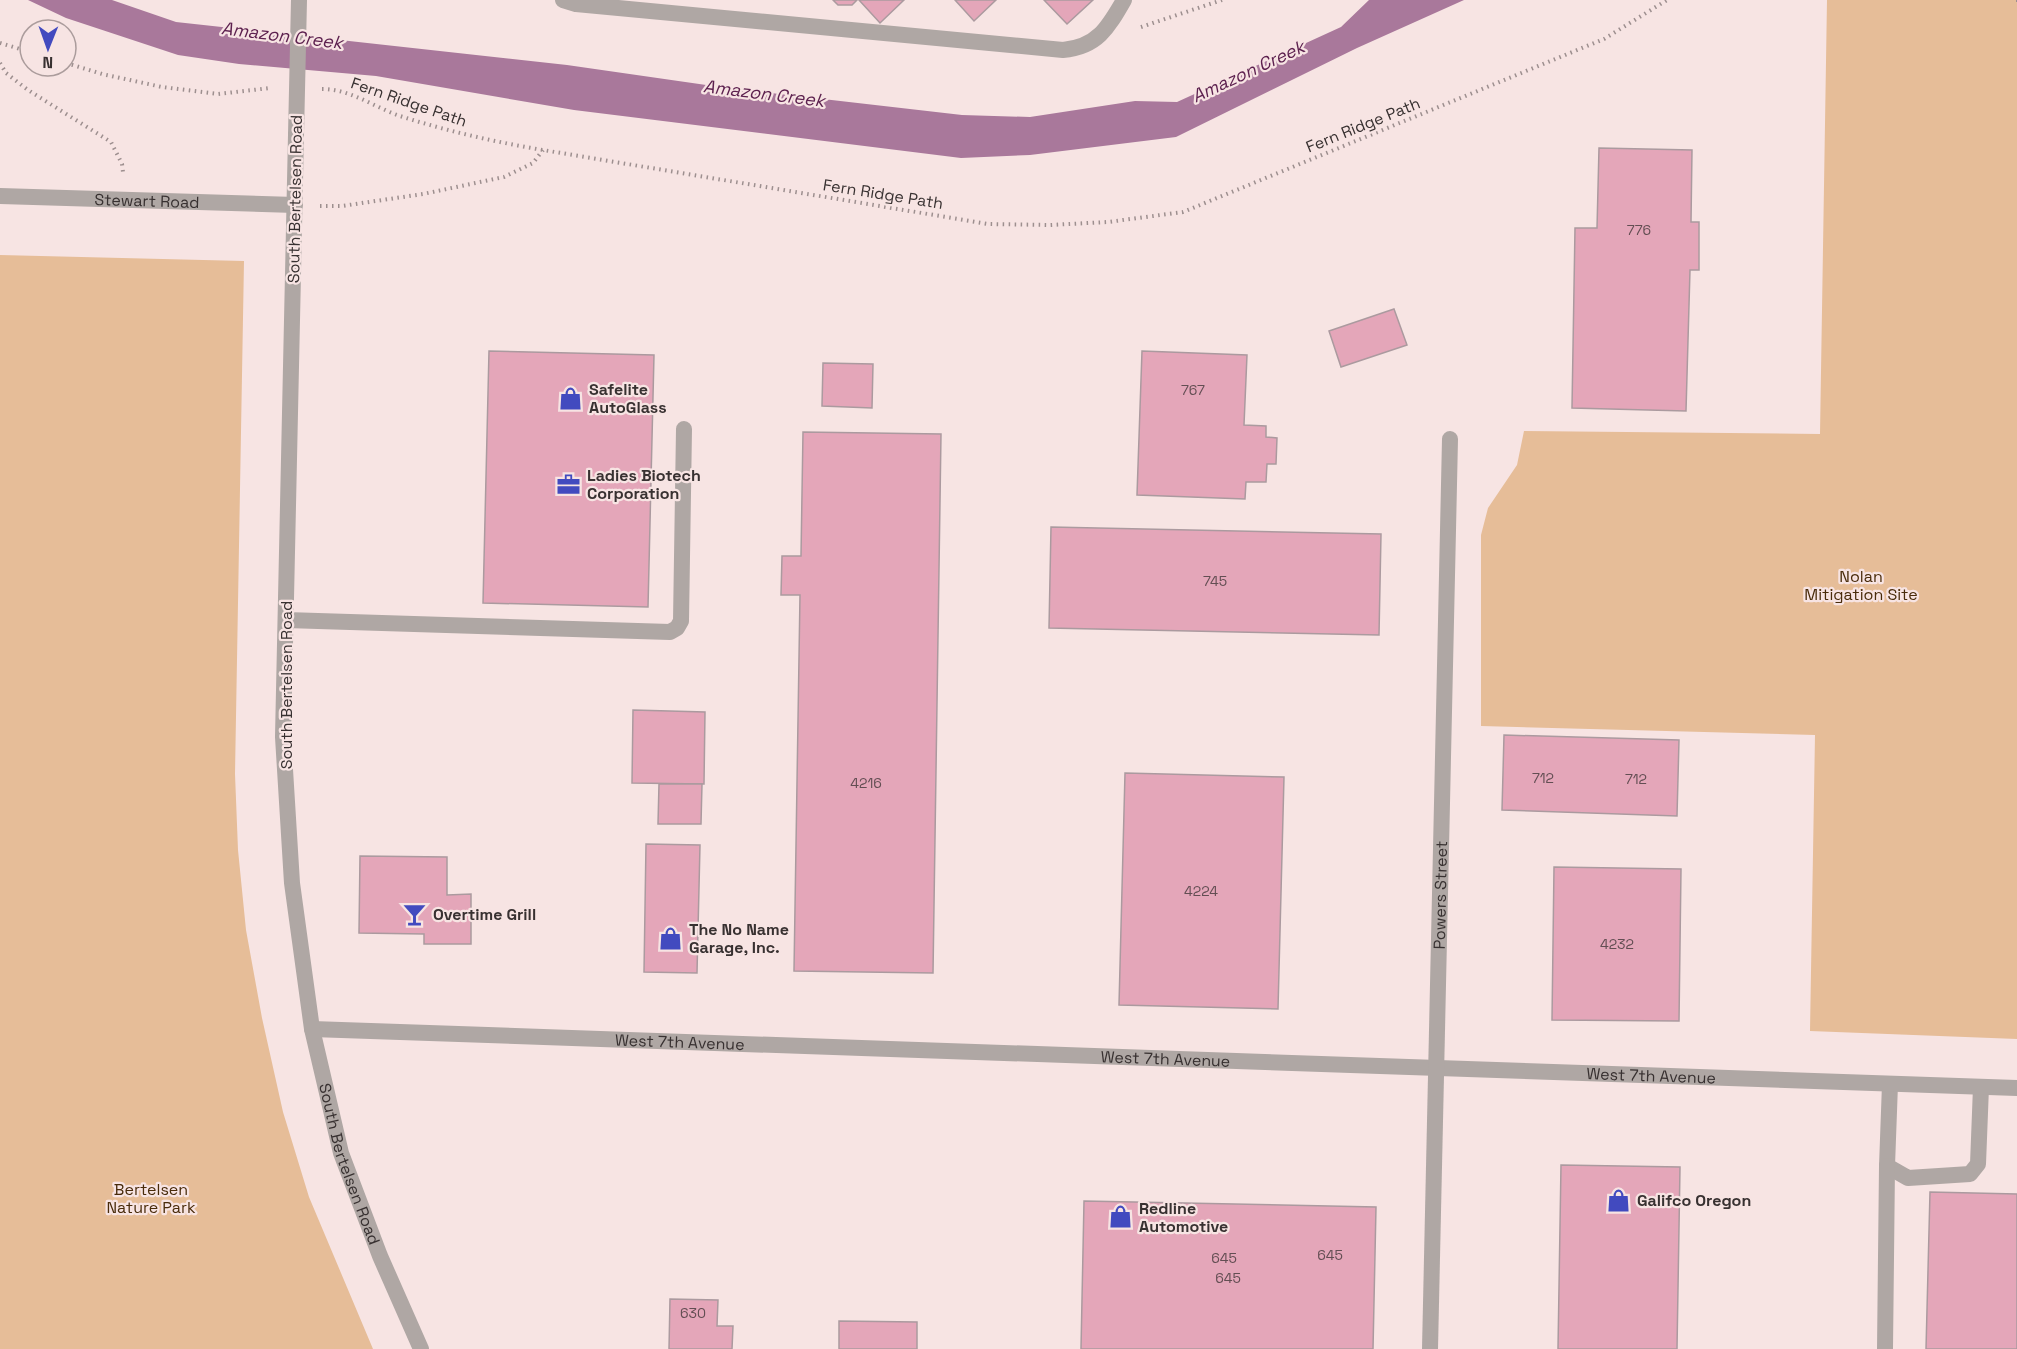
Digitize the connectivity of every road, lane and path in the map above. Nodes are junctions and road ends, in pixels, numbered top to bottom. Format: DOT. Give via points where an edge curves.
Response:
graph roads {
  1 [pos="299,0"];
  2 [pos="563,0"];
  3 [pos="1124,0"];
  4 [pos="1222,0"];
  5 [pos="1667,0"];
  6 [pos="1104,30"];
  7 [pos="0,43"];
  8 [pos="18,48"];
  9 [pos="0,63"];
  10 [pos="78,67"];
  11 [pos="273,87"];
  12 [pos="316,88"];
  13 [pos="543,150"];
  14 [pos="0,196"];
  15 [pos="124,199"];
  16 [pos="295,205"];
  17 [pos="684,429"];
  18 [pos="1450,439"];
  19 [pos="286,620"];
  20 [pos="312,1029"];
  21 [pos="1436,1068"];
  22 [pos="1890,1084"];
  23 [pos="1981,1087"];
  24 [pos="2017,1088"];
  25 [pos="1887,1166"];
  26 [pos="421,1349"];
  27 [pos="1430,1349"];
  28 [pos="1885,1349"];
  1 -- 16 [label="street, South Bertelsen Road, bridge"];
  2 -- 6 [label="street" via="1063,50 1091,43"];
  3 -- 6 [label="street"];
  4 -- 6 [label="path" via="1143,27"];
  5 -- 13 [label="path, Fern Ridge Path" via="1604,39 1183,212 1119,221 988,224"];
  7 -- 8 [label="path"];
  9 -- 15 [label="path" via="6,73 28,90 111,142 122,164"];
  10 -- 11 [label="path" via="162,87 218,94"];
  12 -- 13 [label="path, Fern Ridge Path" via="353,95 397,115 443,129"];
  13 -- 16 [label="path" via="533,163 504,177 342,206"];
  14 -- 15 [label="street, Stewart Road"];
  15 -- 16 [label="street, Stewart Road"];
  16 -- 19 [label="street, South Bertelsen Road"];
  17 -- 19 [label="street" via="681,621 670,632"];
  18 -- 21 [label="street, Powers Street"];
  19 -- 20 [label="street, South Bertelsen Road" via="283,737 292,883"];
  20 -- 21 [label="street, West 7th Avenue"];
  20 -- 26 [label="street, South Bertelsen Road" via="341,1153"];
  21 -- 22 [label="street, West 7th Avenue"];
  21 -- 27 [label="street, Powers Street"];
  22 -- 23 [label="street, West 7th Avenue"];
  22 -- 25 [label="street"];
  23 -- 24 [label="street, West 7th Avenue"];
  23 -- 25 [label="street" via="1978,1164 1970,1173 1908,1178"];
  25 -- 28 [label="street"];
}
